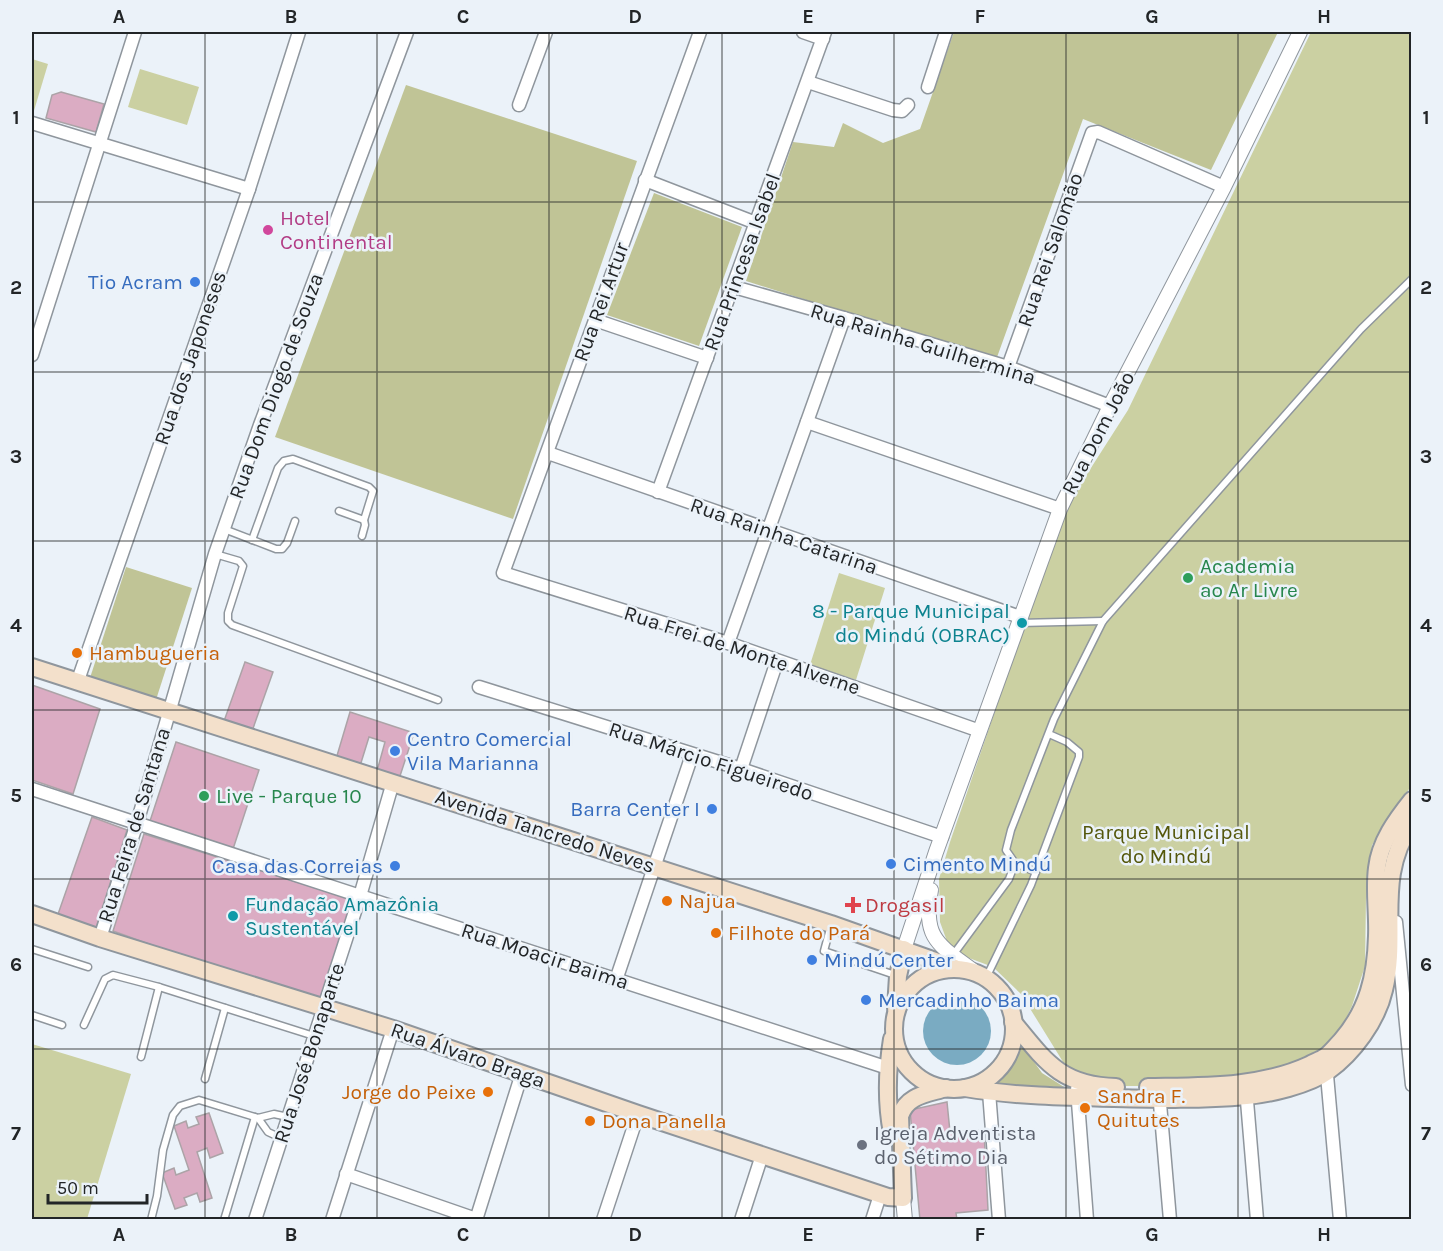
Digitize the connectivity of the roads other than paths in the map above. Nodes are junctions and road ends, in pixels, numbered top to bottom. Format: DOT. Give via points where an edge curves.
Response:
graph roads {
  1 [pos="135,32"];
  2 [pos="299,32"];
  3 [pos="407,32"];
  4 [pos="546,32"];
  5 [pos="700,32"];
  6 [pos="802,32"];
  7 [pos="946,32"];
  8 [pos="1299,32"];
  9 [pos="824,35"];
  10 [pos="808,82"];
  11 [pos="928,87"];
  12 [pos="519,105"];
  13 [pos="908,105"];
  14 [pos="32,123"];
  15 [pos="98,144"];
  16 [pos="645,180"];
  17 [pos="1224,187"];
  18 [pos="249,189"];
  19 [pos="756,223"];
  20 [pos="1412,279"];
  21 [pos="734,287"];
  22 [pos="844,318"];
  23 [pos="595,320"];
  24 [pos="32,355"];
  25 [pos="707,358"];
  26 [pos="1008,367"];
  27 [pos="1110,406"];
  28 [pos="807,422"];
  29 [pos="548,453"];
  30 [pos="658,492"];
  31 [pos="1060,509"];
  32 [pos="339,511"];
  33 [pos="364,520"];
  34 [pos="295,521"];
  35 [pos="224,529"];
  36 [pos="768,531"];
  37 [pos="362,536"];
  38 [pos="252,540"];
  39 [pos="215,554"];
  40 [pos="503,573"];
  41 [pos="1018,620"];
  42 [pos="1103,621"];
  43 [pos="728,643"];
  44 [pos="777,661"];
  45 [pos="32,668"];
  46 [pos="77,683"];
  47 [pos="480,687"];
  48 [pos="438,700"];
  49 [pos="168,711"];
  50 [pos="980,731"];
  51 [pos="1049,734"];
  52 [pos="692,755"];
  53 [pos="741,769"];
  54 [pos="393,782"];
  55 [pos="32,789"];
  56 [pos="1412,800"];
  57 [pos="137,822"];
  58 [pos="1412,823"];
  59 [pos="942,837"];
  60 [pos="936,852"];
  61 [pos="1380,852"];
  62 [pos="1015,863"];
  63 [pos="654,867"];
  64 [pos="1391,867"];
  65 [pos="1036,872"];
  66 [pos="360,896"];
  67 [pos="32,914"];
  68 [pos="831,924"];
  69 [pos="100,938"];
  70 [pos="32,949"];
  71 [pos="904,949"];
  72 [pos="954,962"];
  73 [pos="88,967"];
  74 [pos="981,975"];
  75 [pos="898,976"];
  76 [pos="616,980"];
  77 [pos="159,987"];
  78 [pos="323,1007"];
  79 [pos="225,1008"];
  80 [pos="32,1015"];
  81 [pos="895,1022"];
  82 [pos="1013,1022"];
  83 [pos="62,1024"];
  84 [pos="84,1025"];
  85 [pos="393,1029"];
  86 [pos="314,1036"];
  87 [pos="141,1057"];
  88 [pos="1326,1065"];
  89 [pos="888,1068"];
  90 [pos="522,1073"];
  91 [pos="205,1079"];
  92 [pos="1412,1085"];
  93 [pos="965,1088"];
  94 [pos="946,1089"];
  95 [pos="1077,1089"];
  96 [pos="1246,1089"];
  97 [pos="989,1092"];
  98 [pos="1160,1093"];
  99 [pos="639,1114"];
  100 [pos="288,1117"];
  101 [pos="257,1118"];
  102 [pos="281,1138"];
  103 [pos="762,1155"];
  104 [pos="901,1169"];
  105 [pos="346,1174"];
  106 [pos="879,1195"];
  107 [pos="903,1198"];
  108 [pos="476,1219"];
  109 [pos="151,1220"];
  110 [pos="224,1220"];
  111 [pos="255,1220"];
  112 [pos="332,1220"];
  113 [pos="603,1220"];
  114 [pos="741,1220"];
  115 [pos="872,1220"];
  116 [pos="904,1220"];
  117 [pos="999,1220"];
  118 [pos="1087,1220"];
  119 [pos="1170,1220"];
  120 [pos="1257,1220"];
  121 [pos="1340,1220"];
  1 -- 15 [label="street"];
  2 -- 18 [label="street, Rua dos Japoneses"];
  3 -- 35 [label="street, Rua Dom Diogo de Souza"];
  4 -- 12 [label="street"];
  5 -- 16 [label="street, Rua Rei Artur"];
  6 -- 9 [label="street"];
  7 -- 11 [label="street"];
  8 -- 17 [label="street, Rua Dom João"];
  9 -- 10 [label="street, Rua Princesa Isabel"];
  10 -- 13 [label="street" via="893,110 902,111"];
  10 -- 19 [label="street, Rua Princesa Isabel"];
  14 -- 15 [label="street"];
  15 -- 18 [label="street"];
  15 -- 24 [label="street"];
  16 -- 19 [label="street"];
  16 -- 23 [label="street, Rua Rei Artur"];
  17 -- 26 [label="street, Rua Rei Salomão" via="1092,132"];
  17 -- 27 [label="street, Rua Dom João"];
  18 -- 46 [label="street, Rua dos Japoneses"];
  19 -- 21 [label="street, Rua Princesa Isabel"];
  20 -- 42 [label="lane" via="1361,329"];
  21 -- 22 [label="street, Rua Rainha Guilhermina"];
  21 -- 25 [label="street, Rua Princesa Isabel"];
  22 -- 26 [label="street, Rua Rainha Guilhermina"];
  22 -- 28 [label="street"];
  23 -- 25 [label="street"];
  23 -- 29 [label="street, Rua Rei Artur"];
  25 -- 30 [label="street, Rua Princesa Isabel"];
  26 -- 27 [label="street, Rua Rainha Guilhermina"];
  27 -- 31 [label="street, Rua Dom João"];
  28 -- 31 [label="street"];
  28 -- 36 [label="street"];
  29 -- 30 [label="street, Rua Rainha Catarina"];
  29 -- 40 [label="street, Rua Rei Artur"];
  30 -- 36 [label="street, Rua Rainha Catarina"];
  31 -- 41 [label="street, Rua Dom João"];
  32 -- 33 [label="lane"];
  33 -- 37 [label="lane"];
  33 -- 38 [label="lane" via="372,495 369,487 293,459 278,468"];
  34 -- 38 [label="lane" via="282,549"];
  35 -- 38 [label="lane"];
  35 -- 39 [label="street, Rua Dom Diogo de Souza"];
  36 -- 41 [label="street, Rua Rainha Catarina"];
  36 -- 43 [label="street"];
  39 -- 48 [label="lane" via="239,561 243,566 228,613 232,625"];
  39 -- 49 [label="street, Rua Dom Diogo de Souza"];
  40 -- 43 [label="street, Rua Frei de Monte Alverne"];
  41 -- 42 [label="lane"];
  41 -- 50 [label="street, Rua Dom João"];
  42 -- 51 [label="lane"];
  43 -- 44 [label="street, Rua Frei de Monte Alverne"];
  44 -- 50 [label="street, Rua Frei de Monte Alverne"];
  44 -- 53 [label="street"];
  45 -- 46 [label="main road, Avenida Tancredo Neves"];
  46 -- 49 [label="main road, Avenida Tancredo Neves"];
  47 -- 52 [label="street, Rua Márcio Figueiredo"];
  49 -- 54 [label="main road, Avenida Tancredo Neves"];
  49 -- 57 [label="street, Rua Feira de Santana"];
  50 -- 59 [label="street, Rua Dom João"];
  51 -- 62 [label="lane" via="1007,844 1006,850"];
  51 -- 65 [label="lane" via="1067,742 1079,754"];
  52 -- 53 [label="street, Rua Márcio Figueiredo"];
  52 -- 63 [label="street"];
  53 -- 59 [label="street, Rua Márcio Figueiredo"];
  54 -- 63 [label="main road, Avenida Tancredo Neves"];
  54 -- 66 [label="street, Rua José Bonaparte"];
  55 -- 57 [label="street, Rua Moacir Baima"];
  56 -- 61 [label="main road"];
  57 -- 66 [label="street, Rua Moacir Baima"];
  57 -- 69 [label="street, Rua Feira de Santana"];
  58 -- 64 [label="main road"];
  59 -- 60 [label="street, Rua Dom João"];
  60 -- 71 [label="street, Rua Dom João"];
  60 -- 72 [label="street, Rua Dom João" via="928,918 931,933"];
  61 -- 64 [label="street"];
  61 -- 88 [label="main road" via="1373,981 1365,1006"];
  62 -- 65 [label="lane"];
  62 -- 72 [label="lane" via="1009,879"];
  63 -- 68 [label="main road, Avenida Tancredo Neves"];
  63 -- 76 [label="street"];
  64 -- 88 [label="main road" via="1384,991 1376,1014 1356,1045"];
  64 -- 92 [label="street"];
  65 -- 74 [label="lane"];
  66 -- 76 [label="street, Rua Moacir Baima"];
  66 -- 78 [label="street, Rua José Bonaparte"];
  67 -- 69 [label="main road, Rua Álvaro Braga"];
  68 -- 71 [label="main road, Avenida Tancredo Neves"];
  68 -- 75 [label="lane" via="824,951"];
  69 -- 78 [label="main road, Rua Álvaro Braga"];
  70 -- 73 [label="lane"];
  71 -- 72 [label="main road, Avenida Tancredo Neves"];
  71 -- 75 [label="main road, Rua Dom João"];
  72 -- 74 [label="main road"];
  72 -- 81 [label="main road" via="928,974 907,991"];
  74 -- 82 [label="main road" via="1005,997"];
  75 -- 81 [label="main road, Rua Dom João"];
  76 -- 89 [label="street, Rua Moacir Baima"];
  77 -- 79 [label="lane"];
  77 -- 84 [label="lane" via="113,975 105,979"];
  77 -- 87 [label="lane"];
  78 -- 85 [label="main road, Rua Álvaro Braga"];
  78 -- 86 [label="street, Rua José Bonaparte"];
  79 -- 86 [label="lane"];
  79 -- 91 [label="lane"];
  80 -- 83 [label="lane"];
  81 -- 89 [label="main road"];
  81 -- 94 [label="main road" via="898,1050 909,1069 926,1082"];
  82 -- 93 [label="main road" via="1013,1037 1002,1065 992,1076"];
  82 -- 95 [label="main road" via="1045,1060"];
  85 -- 90 [label="main road, Rua Álvaro Braga"];
  85 -- 105 [label="street"];
  86 -- 100 [label="street, Rua José Bonaparte"];
  88 -- 96 [label="main road" via="1297,1085 1276,1091"];
  88 -- 121 [label="street"];
  89 -- 104 [label="main road" via="890,1113"];
  90 -- 99 [label="main road, Rua Álvaro Braga"];
  90 -- 108 [label="street"];
  93 -- 94 [label="main road"];
  93 -- 97 [label="main road"];
  94 -- 104 [label="main road" via="915,1097 903,1108"];
  95 -- 97 [label="main road"];
  95 -- 98 [label="main road"];
  95 -- 118 [label="street"];
  96 -- 98 [label="main road"];
  96 -- 120 [label="street"];
  97 -- 117 [label="street"];
  98 -- 119 [label="street"];
  99 -- 103 [label="main road, Rua Álvaro Braga"];
  99 -- 113 [label="street"];
  100 -- 101 [label="lane" via="274,1114"];
  100 -- 102 [label="street, Rua José Bonaparte"];
  101 -- 102 [label="lane" via="268,1132"];
  101 -- 109 [label="lane" via="199,1100 180,1106 173,1115 163,1150"];
  101 -- 110 [label="lane"];
  102 -- 111 [label="street, Rua José Bonaparte"];
  103 -- 106 [label="main road, Rua Álvaro Braga"];
  103 -- 114 [label="street"];
  104 -- 107 [label="main road"];
  105 -- 108 [label="street"];
  105 -- 112 [label="street"];
  106 -- 107 [label="main road, Rua Álvaro Braga"];
  106 -- 115 [label="street"];
  107 -- 116 [label="street"];
}
